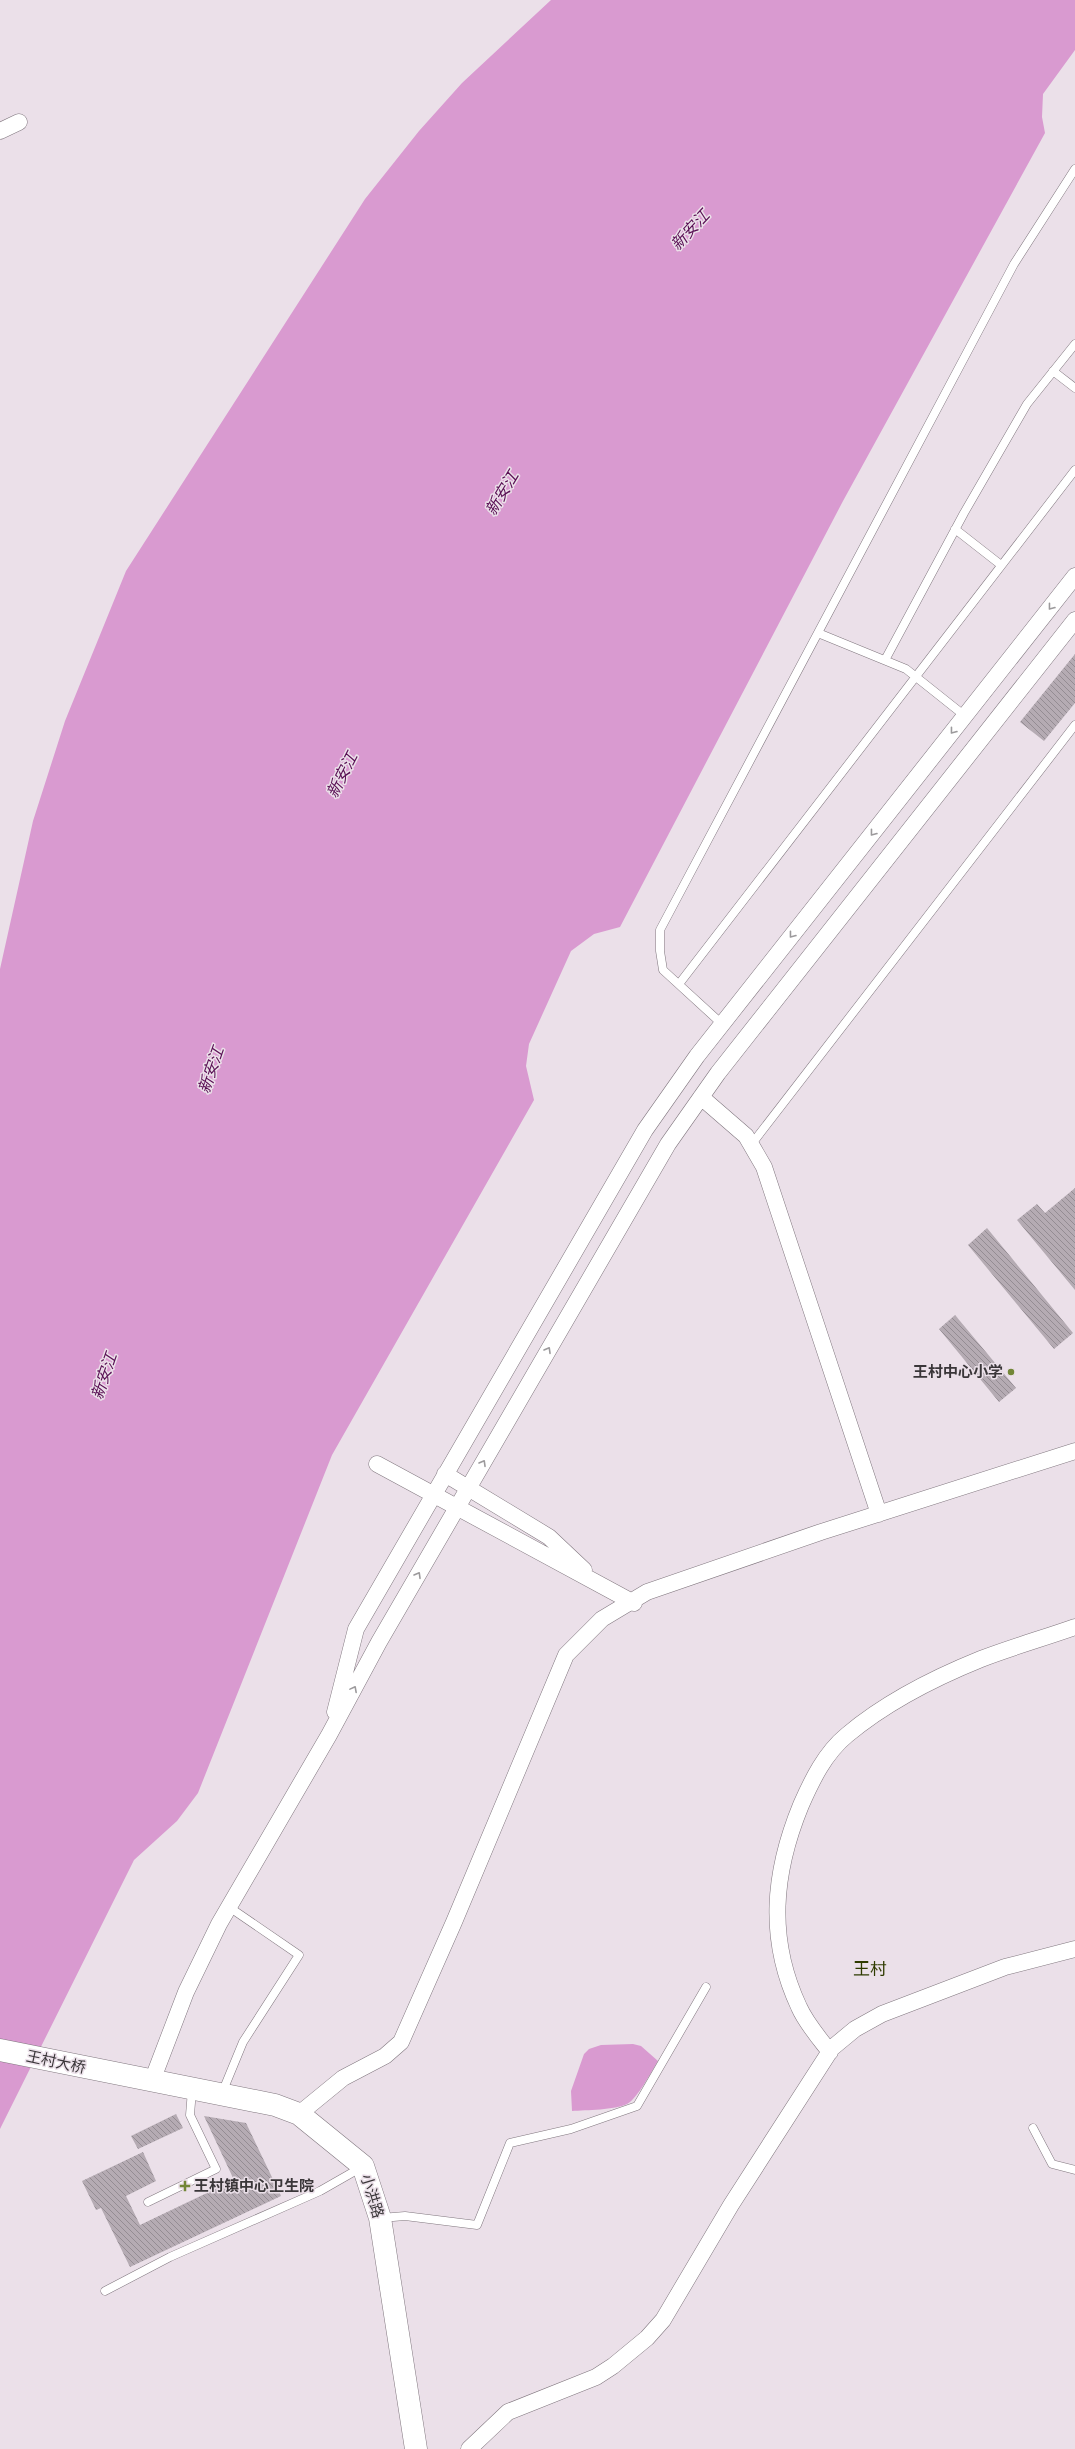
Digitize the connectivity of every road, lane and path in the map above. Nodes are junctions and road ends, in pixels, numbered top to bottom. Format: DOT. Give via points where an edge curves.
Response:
graph roads {
  1 [pos="19,122"];
  2 [pos="0,131"];
  3 [pos="1075,169"];
  4 [pos="1075,344"];
  5 [pos="1053,371"];
  6 [pos="1075,388"];
  7 [pos="1075,470"];
  8 [pos="955,529"];
  9 [pos="1001,565"];
  10 [pos="1075,576"];
  11 [pos="1075,620"];
  12 [pos="818,633"];
  13 [pos="885,660"];
  14 [pos="915,676"];
  15 [pos="965,716"];
  16 [pos="1075,725"];
  17 [pos="679,984"];
  18 [pos="722,1024"];
  19 [pos="701,1097"];
  20 [pos="751,1145"];
  21 [pos="1075,1451"];
  22 [pos="377,1464"];
  23 [pos="445,1474"];
  24 [pos="468,1488"];
  25 [pos="879,1514"];
  26 [pos="628,1604"];
  27 [pos="1075,1627"];
  28 [pos="329,1735"];
  29 [pos="229,1907"];
  30 [pos="1075,1949"];
  31 [pos="706,1987"];
  32 [pos="0,2050"];
  33 [pos="830,2052"];
  34 [pos="112,2074"];
  35 [pos="152,2081"];
  36 [pos="192,2089"];
  37 [pos="221,2094"];
  38 [pos="299,2114"];
  39 [pos="1033,2128"];
  40 [pos="363,2166"];
  41 [pos="1075,2170"];
  42 [pos="148,2202"];
  43 [pos="380,2218"];
  44 [pos="105,2291"];
  45 [pos="416,2449"];
  46 [pos="469,2449"];
  1 -- 2 [label="street"];
  3 -- 12 [label="lane" via="1014,264"];
  4 -- 5 [label="lane"];
  5 -- 6 [label="lane"];
  5 -- 8 [label="lane" via="1027,404"];
  7 -- 9 [label="lane"];
  8 -- 9 [label="lane"];
  8 -- 13 [label="lane"];
  9 -- 14 [label="lane"];
  10 -- 15 [label="street, one-way"];
  11 -- 19 [label="street"];
  12 -- 13 [label="lane"];
  12 -- 17 [label="lane" via="660,930 663,970"];
  13 -- 14 [label="lane"];
  14 -- 15 [label="lane"];
  14 -- 17 [label="lane"];
  15 -- 18 [label="street, one-way"];
  16 -- 20 [label="lane"];
  17 -- 18 [label="lane"];
  18 -- 23 [label="street" via="666,1098 625,1162"];
  19 -- 20 [label="street" via="746,1136"];
  24 -- 19 [label="street, one-way" via="648,1176"];
  20 -- 25 [label="street" via="764,1167"];
  21 -- 25 [label="street"];
  22 -- 26 [label="street"];
  23 -- 24 [label="street"];
  23 -- 28 [label="street" via="356,1628"];
  24 -- 26 [label="street" via="549,1537"];
  28 -- 24 [label="street, one-way" via="379,1642"];
  25 -- 26 [label="street" via="647,1592"];
  26 -- 38 [label="street" via="588,1630 566,1655 401,2042 385,2056 343,2078"];
  27 -- 33 [label="street" via="980,1660 907,1694 845,1736 815,1773 793,1824 778,1881 776,1925 784,1965 799,2008"];
  28 -- 29 [label="street"];
  29 -- 35 [label="street" via="186,1992"];
  29 -- 37 [label="lane" via="299,1955 243,2042"];
  30 -- 33 [label="street" via="1005,1967 882,2014 855,2029"];
  31 -- 43 [label="lane" via="637,2106 570,2129 510,2143 476,2225 405,2216"];
  32 -- 34 [label="main road, 王村大桥"];
  33 -- 46 [label="street" via="731,2205 658,2326 629,2354 596,2377 508,2412"];
  34 -- 35 [label="main road, 小洪路"];
  35 -- 36 [label="main road, 小洪路"];
  36 -- 37 [label="main road, 小洪路"];
  36 -- 42 [label="lane" via="190,2115 216,2169"];
  37 -- 38 [label="main road, 小洪路" via="275,2105"];
  38 -- 40 [label="main road, 小洪路"];
  39 -- 41 [label="lane" via="1052,2164"];
  40 -- 43 [label="main road, 小洪路"];
  40 -- 44 [label="lane" via="320,2191 170,2257"];
  43 -- 45 [label="main road, 小洪路"];
}
